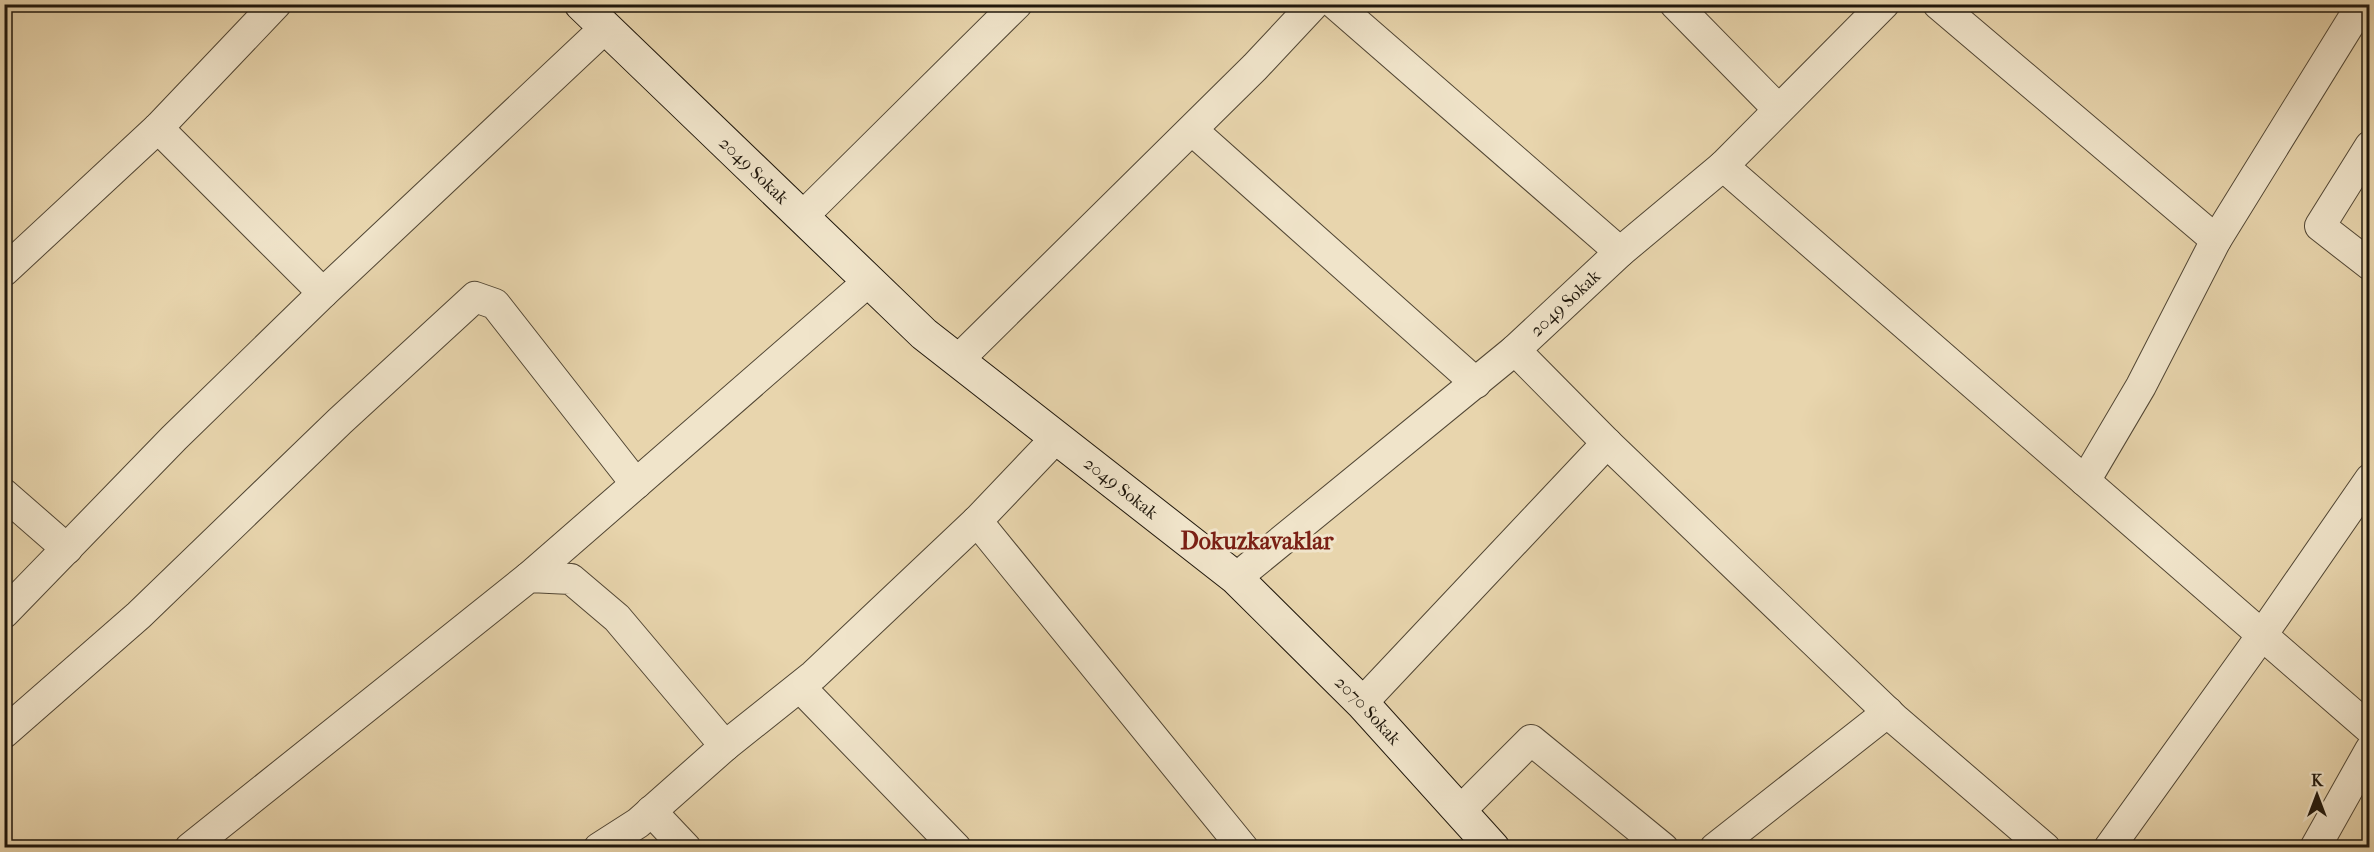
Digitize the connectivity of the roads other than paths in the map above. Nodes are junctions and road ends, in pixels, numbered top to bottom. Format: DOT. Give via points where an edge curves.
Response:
graph roads {
  1 [pos="276,4"];
  2 [pos="1017,4"];
  3 [pos="1314,4"];
  4 [pos="1335,4"];
  5 [pos="1676,4"];
  6 [pos="1884,4"];
  7 [pos="1938,4"];
  8 [pos="2362,4"];
  9 [pos="593,12"];
  10 [pos="1778,109"];
  11 [pos="158,128"];
  12 [pos="1192,130"];
  13 [pos="2370,146"];
  14 [pos="1723,166"];
  15 [pos="802,217"];
  16 [pos="2216,240"];
  17 [pos="1620,252"];
  18 [pos="2370,266"];
  19 [pos="4,271"];
  20 [pos="869,281"];
  21 [pos="323,293"];
  22 [pos="1515,350"];
  23 [pos="958,360"];
  24 [pos="1476,383"];
  25 [pos="1057,437"];
  26 [pos="1607,443"];
  27 [pos="2370,479"];
  28 [pos="2085,481"];
  29 [pos="636,484"];
  30 [pos="4,494"];
  31 [pos="978,521"];
  32 [pos="67,549"];
  33 [pos="529,577"];
  34 [pos="1236,578"];
  35 [pos="4,613"];
  36 [pos="2262,635"];
  37 [pos="800,687"];
  38 [pos="1362,703"];
  39 [pos="1888,712"];
  40 [pos="2370,729"];
  41 [pos="4,733"];
  42 [pos="725,746"];
  43 [pos="2370,750"];
  44 [pos="651,811"];
  45 [pos="1460,811"];
  46 [pos="190,848"];
  47 [pos="598,848"];
  48 [pos="687,848"];
  49 [pos="956,848"];
  50 [pos="1243,848"];
  51 [pos="1493,848"];
  52 [pos="1663,848"];
  53 [pos="1715,848"];
  54 [pos="2045,848"];
  55 [pos="2109,848"];
  56 [pos="2315,848"];
  1 -- 11 [label="street"];
  2 -- 15 [label="street"];
  3 -- 12 [label="street"];
  4 -- 17 [label="street"];
  5 -- 10 [label="street"];
  6 -- 10 [label="street, 2049 Sokak"];
  7 -- 16 [label="street"];
  8 -- 16 [label="street"];
  9 -- 15 [label="street, 2049 Sokak"];
  9 -- 21 [label="street"];
  10 -- 14 [label="street, 2049 Sokak"];
  11 -- 19 [label="street"];
  11 -- 21 [label="street"];
  12 -- 23 [label="street"];
  12 -- 24 [label="street"];
  13 -- 18 [label="street" via="2320,226"];
  14 -- 17 [label="street, 2049 Sokak"];
  14 -- 28 [label="street"];
  15 -- 20 [label="street, 2049 Sokak"];
  16 -- 28 [label="street" via="2141,386"];
  17 -- 22 [label="street, 2049 Sokak"];
  20 -- 23 [label="street, 2049 Sokak" via="924,334"];
  20 -- 29 [label="street"];
  21 -- 32 [label="street"];
  22 -- 24 [label="street, 2049 Sokak"];
  22 -- 26 [label="street"];
  23 -- 25 [label="street, 2049 Sokak"];
  24 -- 34 [label="street, 2049 Sokak"];
  25 -- 31 [label="street"];
  25 -- 34 [label="street, 2049 Sokak"];
  26 -- 38 [label="street"];
  26 -- 39 [label="street"];
  27 -- 36 [label="street"];
  28 -- 36 [label="street"];
  29 -- 33 [label="street"];
  29 -- 41 [label="street" via="495,304 475,297 139,615"];
  30 -- 32 [label="street"];
  31 -- 37 [label="street"];
  31 -- 50 [label="street"];
  32 -- 35 [label="street"];
  33 -- 42 [label="street" via="571,579 617,618"];
  33 -- 46 [label="street"];
  34 -- 38 [label="street, 2070 Sokak"];
  36 -- 40 [label="street"];
  36 -- 55 [label="street"];
  37 -- 42 [label="street"];
  37 -- 49 [label="street"];
  38 -- 45 [label="street, 2070 Sokak"];
  39 -- 53 [label="street"];
  39 -- 54 [label="street"];
  42 -- 44 [label="street"];
  43 -- 56 [label="street"];
  44 -- 47 [label="street"];
  44 -- 48 [label="street"];
  45 -- 51 [label="street, 2070 Sokak"];
  45 -- 52 [label="street" via="1531,740"];
}
